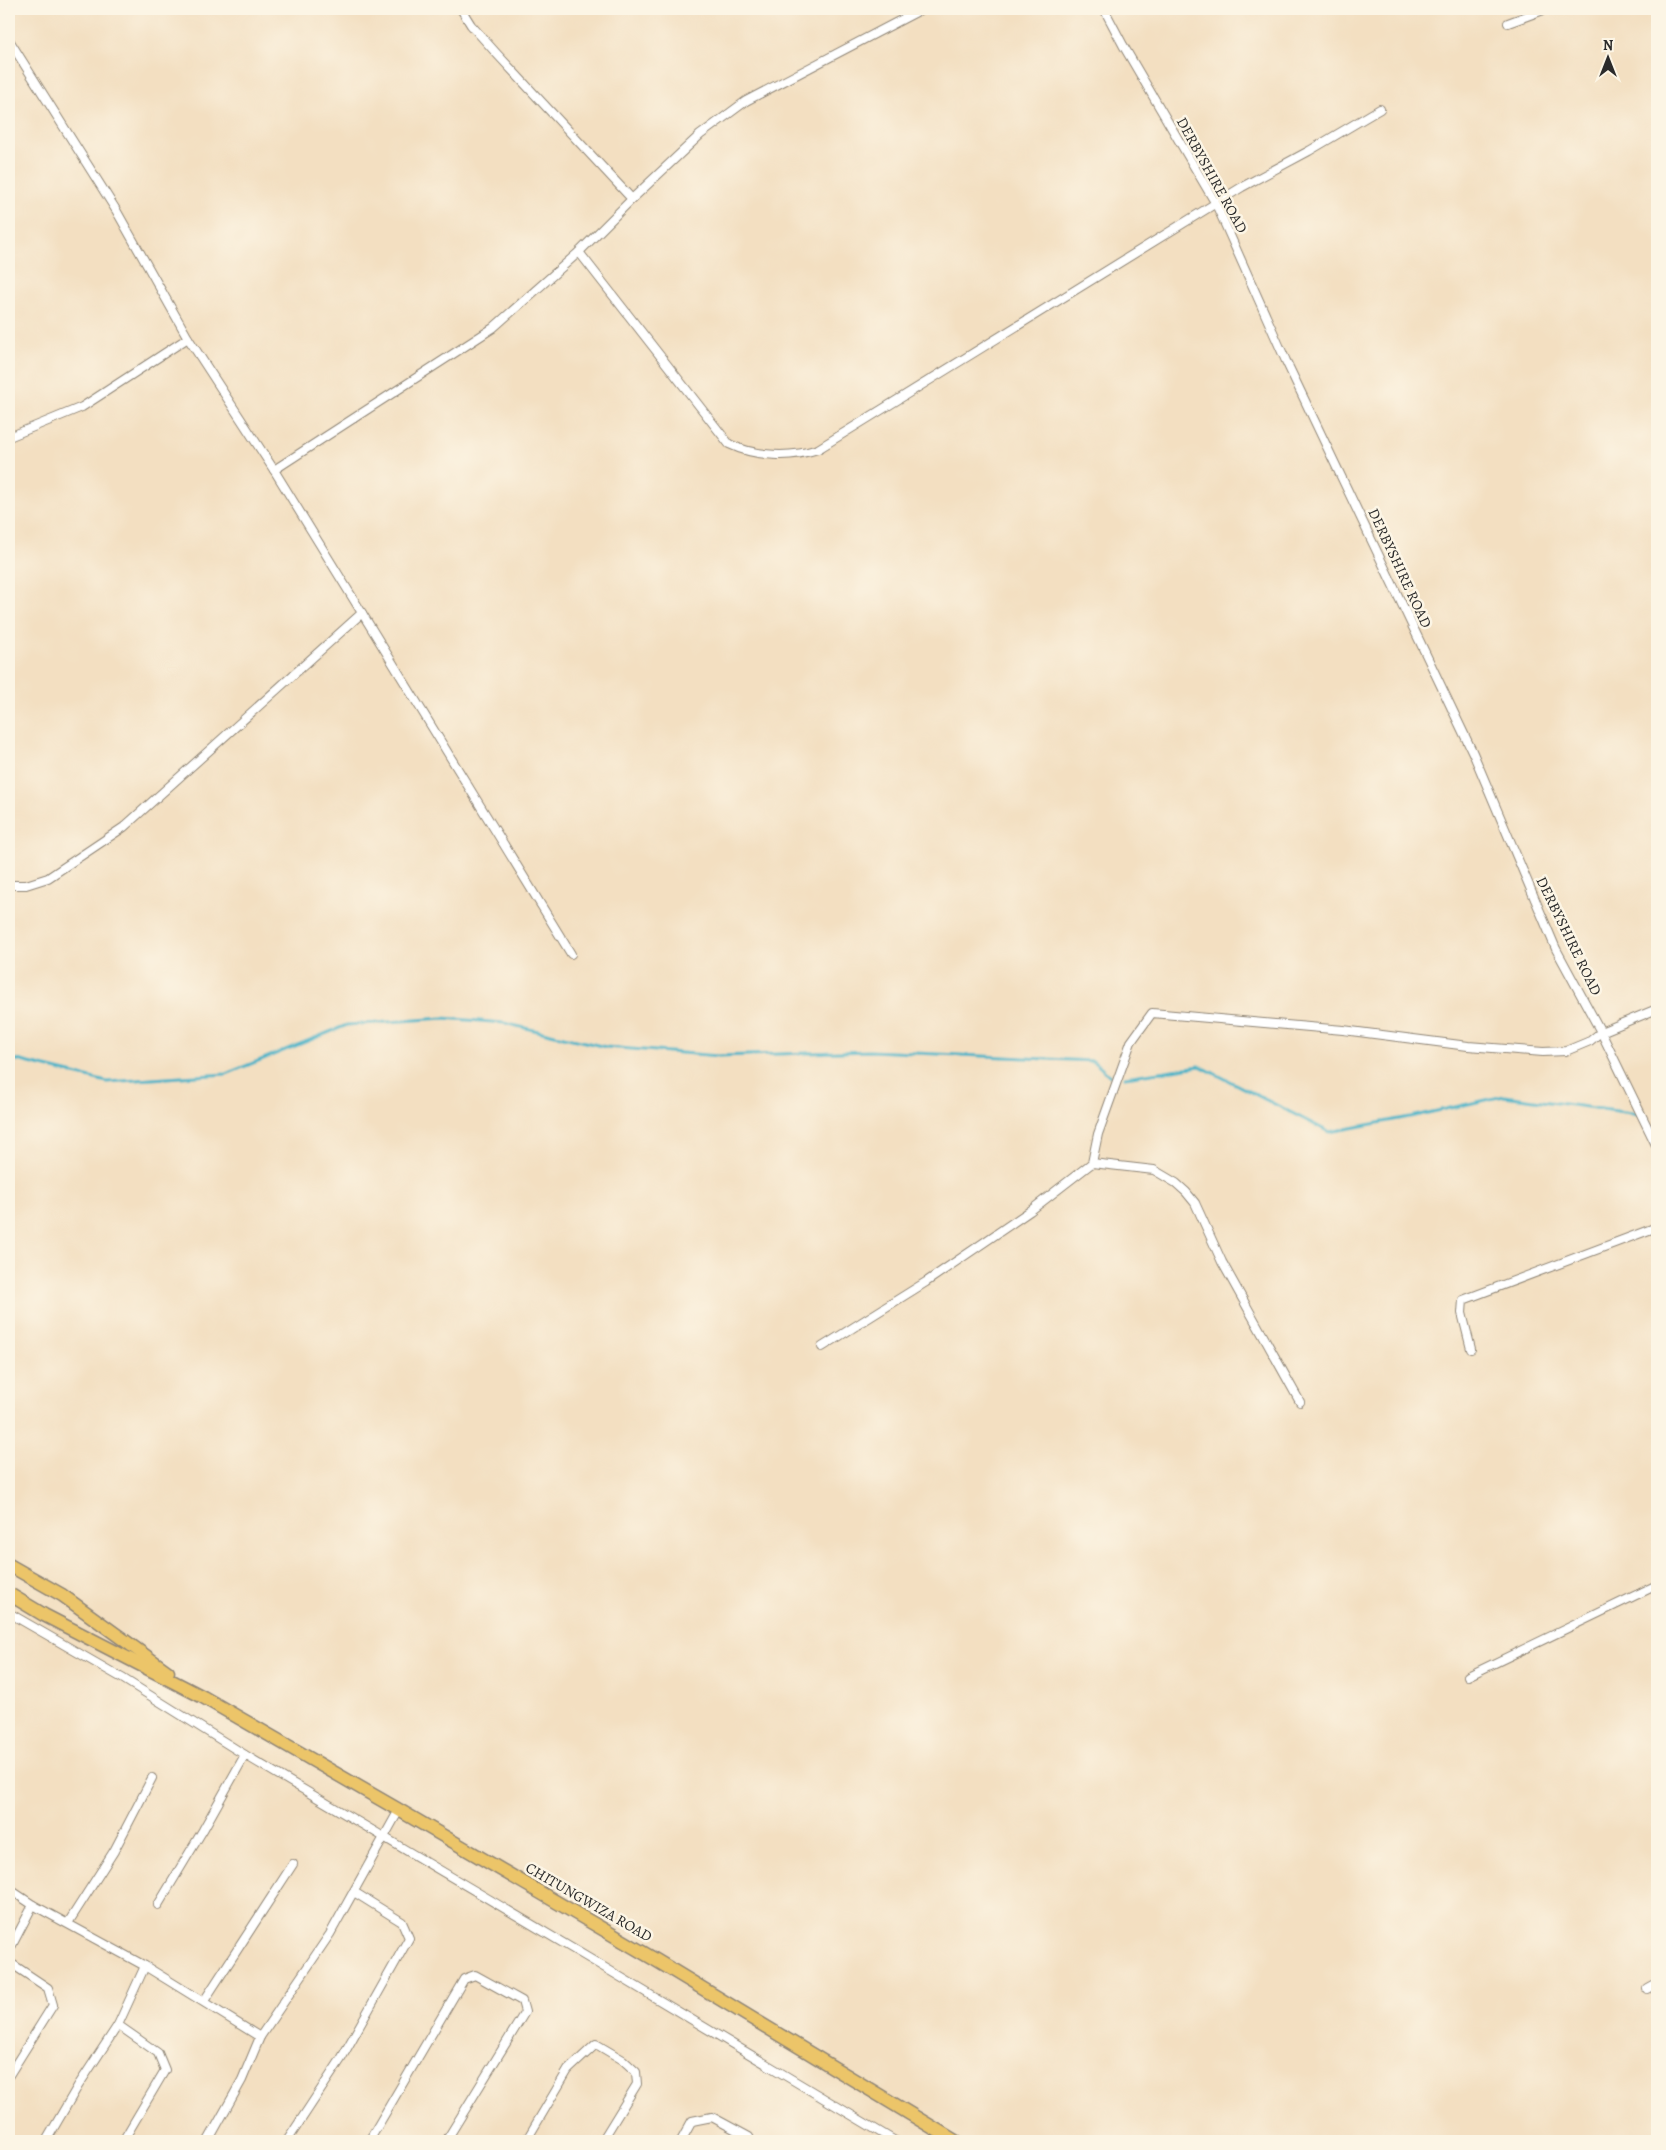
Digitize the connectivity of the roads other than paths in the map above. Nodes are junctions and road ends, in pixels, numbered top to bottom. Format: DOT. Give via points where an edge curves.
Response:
graph roads {
  1 [pos="461,9"];
  2 [pos="922,9"];
  3 [pos="1104,9"];
  4 [pos="1546,9"];
  5 [pos="1508,23"];
  6 [pos="9,40"];
  7 [pos="1380,109"];
  8 [pos="632,199"];
  9 [pos="1216,204"];
  10 [pos="579,252"];
  11 [pos="188,338"];
  12 [pos="9,437"];
  13 [pos="274,470"];
  14 [pos="362,613"];
  15 [pos="9,885"];
  16 [pos="571,954"];
  17 [pos="1657,1009"];
  18 [pos="1601,1032"];
  19 [pos="1657,1147"];
  20 [pos="1092,1163"];
  21 [pos="1657,1227"];
  22 [pos="822,1347"];
  23 [pos="1471,1349"];
  24 [pos="1300,1402"];
  25 [pos="9,1565"];
  26 [pos="1657,1585"];
  27 [pos="9,1594"];
  28 [pos="9,1613"];
  29 [pos="1468,1676"];
  30 [pos="202,1697"];
  31 [pos="245,1755"];
  32 [pos="152,1778"];
  33 [pos="399,1810"];
  34 [pos="383,1838"];
  35 [pos="292,1864"];
  36 [pos="9,1888"];
  37 [pos="354,1892"];
  38 [pos="34,1905"];
  39 [pos="158,1905"];
  40 [pos="68,1923"];
  41 [pos="9,1951"];
  42 [pos="9,1962"];
  43 [pos="146,1966"];
  44 [pos="1657,1984"];
  45 [pos="1648,1990"];
  46 [pos="204,2000"];
  47 [pos="118,2025"];
  48 [pos="260,2037"];
  49 [pos="9,2075"];
  50 [pos="46,2141"];
  51 [pos="123,2141"];
  52 [pos="208,2141"];
  53 [pos="287,2141"];
  54 [pos="369,2141"];
  55 [pos="446,2141"];
  56 [pos="526,2141"];
  57 [pos="602,2141"];
  58 [pos="681,2141"];
  59 [pos="751,2141"];
  60 [pos="895,2141"];
  61 [pos="955,2141"];
  1 -- 8 [label="street" via="497,54"];
  2 -- 8 [label="street" via="746,101 700,135"];
  3 -- 9 [label="street, DERBYSHIRE ROAD"];
  4 -- 5 [label="street"];
  6 -- 11 [label="street" via="116,210"];
  7 -- 9 [label="street"];
  8 -- 10 [label="street"];
  9 -- 10 [label="street" via="818,449 798,454 751,452 729,444"];
  9 -- 18 [label="street, DERBYSHIRE ROAD" via="1286,361 1473,754 1556,949"];
  10 -- 13 [label="street" via="493,328"];
  11 -- 12 [label="street" via="82,408"];
  11 -- 13 [label="street"];
  13 -- 14 [label="street"];
  14 -- 15 [label="street" via="124,827 48,878 26,885"];
  14 -- 16 [label="street"];
  17 -- 18 [label="street"];
  18 -- 19 [label="street, DERBYSHIRE ROAD"];
  18 -- 20 [label="street" via="1590,1041 1566,1051 1543,1052 1152,1013 1131,1042 1098,1134"];
  20 -- 22 [label="street" via="926,1282"];
  20 -- 24 [label="street" via="1154,1170 1186,1192 1195,1203 1222,1262"];
  21 -- 23 [label="street" via="1464,1300 1462,1313"];
  25 -- 30 [label="main road" via="62,1595"];
  26 -- 29 [label="street"];
  27 -- 30 [label="main road"];
  28 -- 31 [label="street" via="122,1678"];
  30 -- 33 [label="main road, CHITUNGWIZA ROAD"];
  31 -- 34 [label="street"];
  31 -- 39 [label="street"];
  32 -- 40 [label="street" via="114,1850"];
  33 -- 34 [label="street"];
  33 -- 61 [label="main road, CHITUNGWIZA ROAD"];
  34 -- 37 [label="street"];
  34 -- 60 [label="street"];
  35 -- 46 [label="street"];
  36 -- 38 [label="street"];
  37 -- 48 [label="street" via="330,1934"];
  37 -- 53 [label="street" via="402,1922 409,1938 341,2060"];
  38 -- 40 [label="street"];
  38 -- 41 [label="street"];
  40 -- 43 [label="street"];
  42 -- 49 [label="street" via="48,1988 53,2005"];
  43 -- 46 [label="street"];
  43 -- 47 [label="street"];
  44 -- 45 [label="street"];
  46 -- 48 [label="street"];
  47 -- 50 [label="street"];
  47 -- 51 [label="street" via="158,2053 165,2070"];
  48 -- 52 [label="street" via="242,2080"];
  54 -- 55 [label="street" via="464,1979 474,1975 522,2001 525,2012"];
  56 -- 57 [label="street" via="568,2070 596,2044 636,2072 637,2084"];
  58 -- 59 [label="street" via="692,2121 712,2117"];
}
